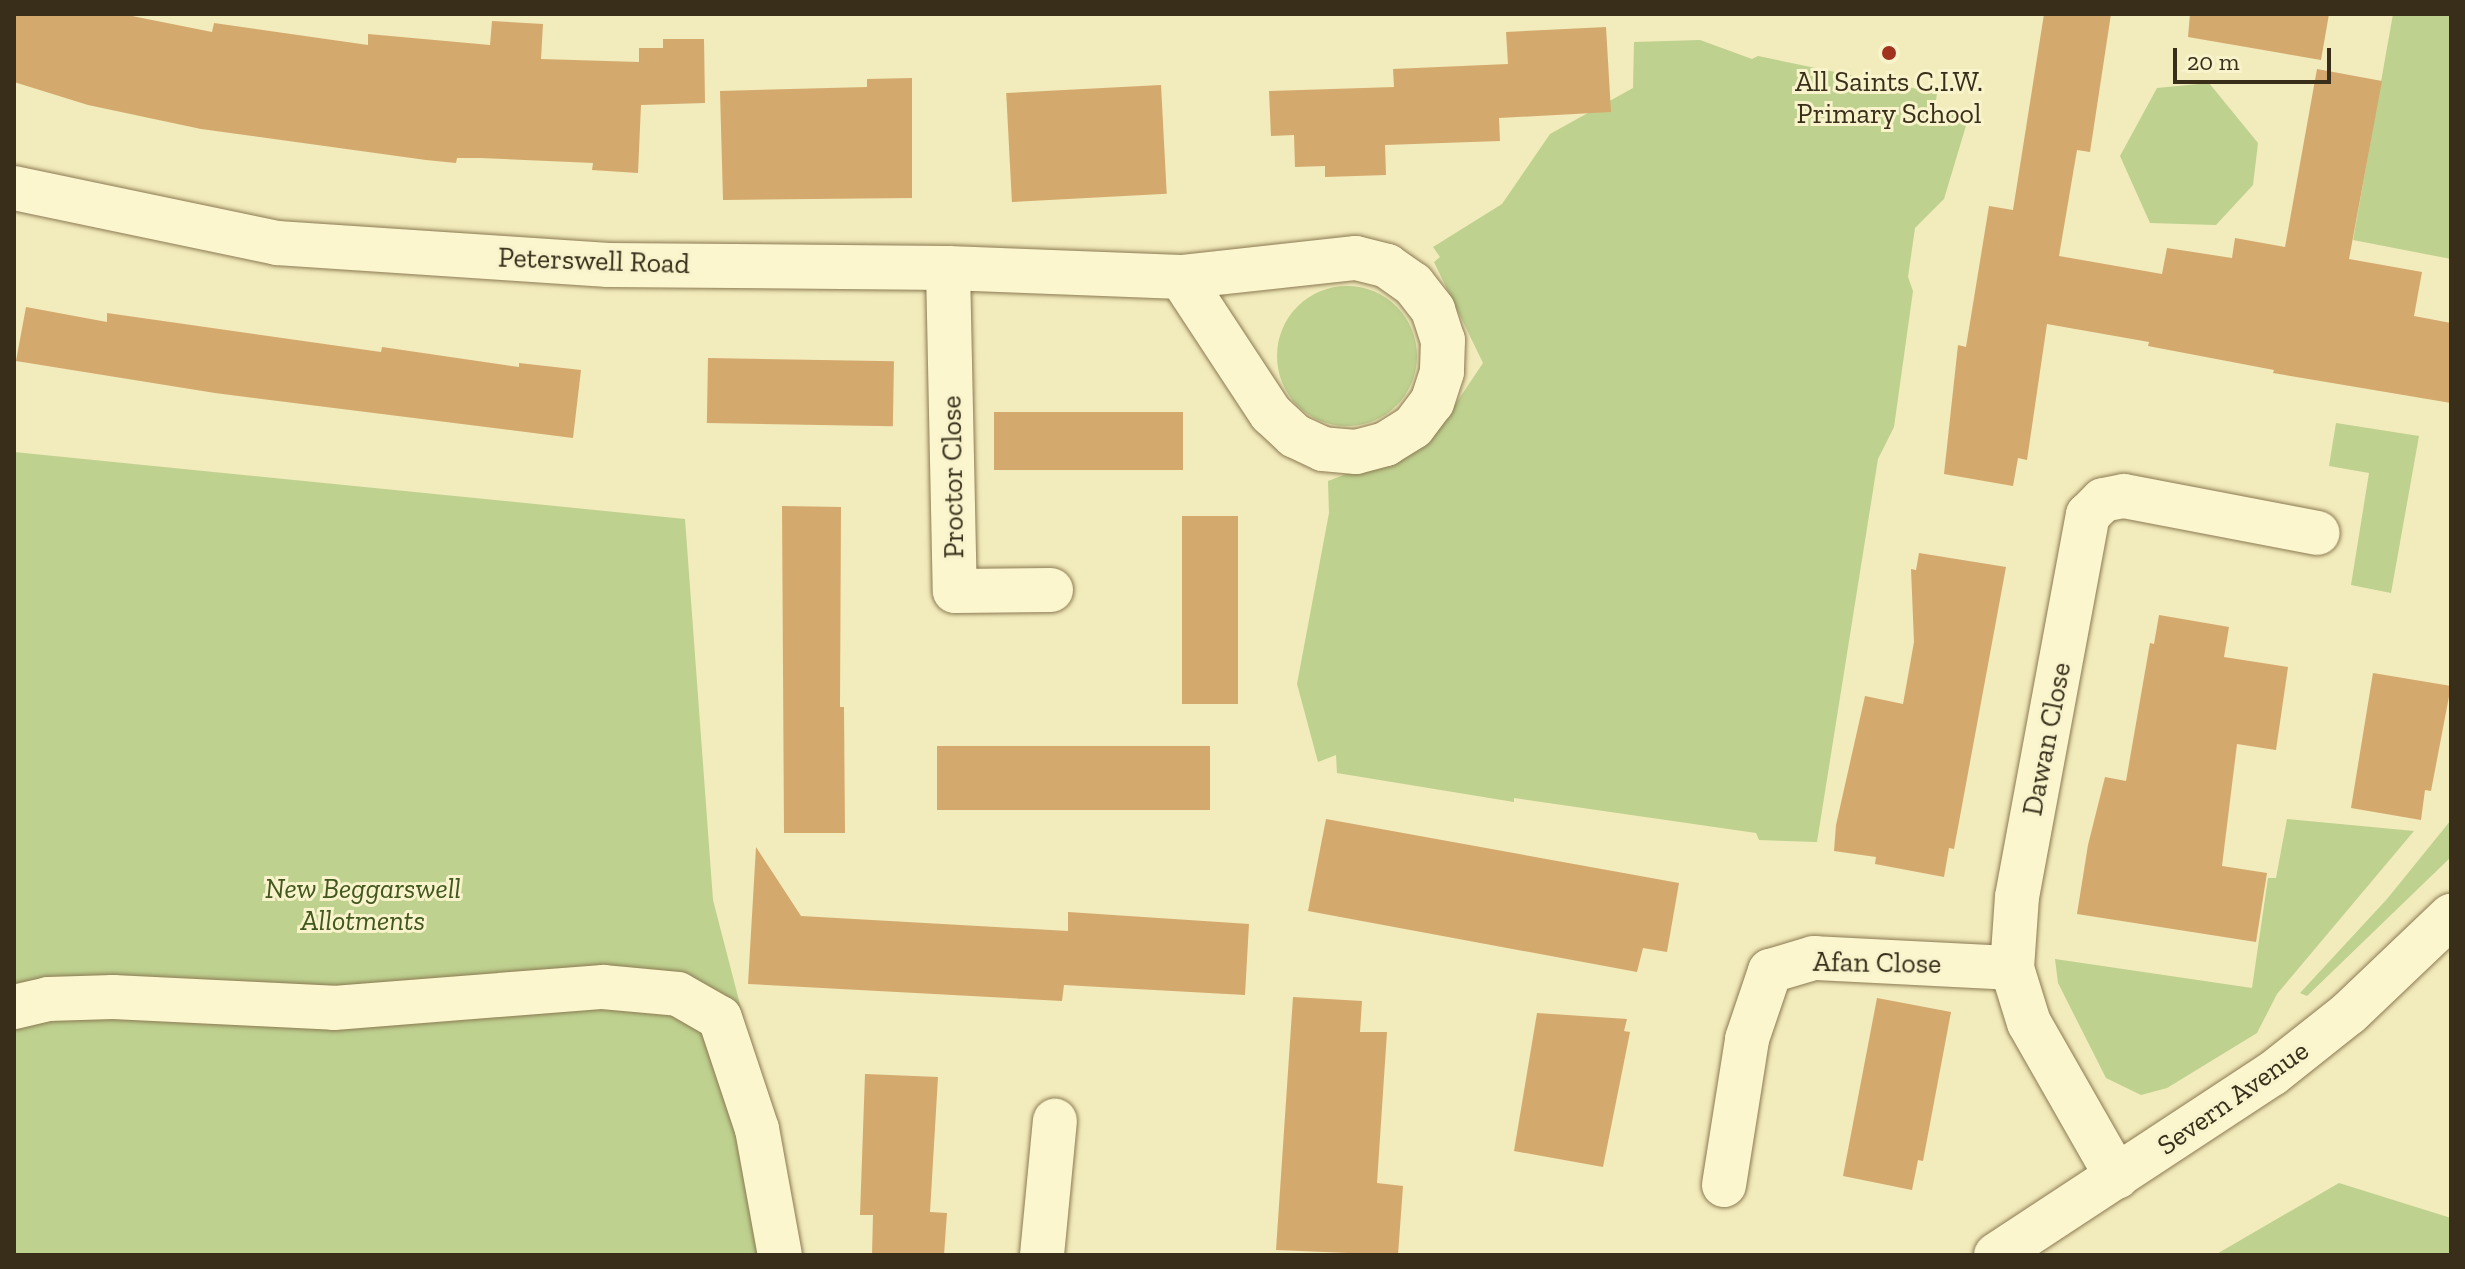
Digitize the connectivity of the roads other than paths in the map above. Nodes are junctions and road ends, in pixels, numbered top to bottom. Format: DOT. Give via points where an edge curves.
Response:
graph roads {
  1 [pos="14,188"];
  2 [pos="948,268"];
  3 [pos="1181,277"];
  4 [pos="2318,533"];
  5 [pos="1051,590"];
  6 [pos="2451,916"];
  7 [pos="2012,968"];
  8 [pos="14,1007"];
  9 [pos="1055,1121"];
  10 [pos="2117,1177"];
  11 [pos="1724,1185"];
  12 [pos="780,1255"];
  13 [pos="1042,1255"];
  14 [pos="1996,1255"];
  1 -- 2 [label="street, Peterswell Road" via="277,243 608,265"];
  2 -- 3 [label="street, Peterswell Road"];
  2 -- 5 [label="street, Proctor Close" via="955,591"];
  3 -- 3 [label="street, Peterswell Road" via="1356,258 1387,266 1413,284 1443,340 1442,372 1432,402 1413,427 1386,444 1356,452 1323,449 1295,436 1271,414"];
  4 -- 7 [label="street, Dawan Close" via="2124,496 2103,500 2088,515 2017,897"];
  6 -- 10 [label="street, Severn Avenue" via="2368,996 2294,1057"];
  7 -- 10 [label="street, Dawan Close" via="2029,1023"];
  7 -- 11 [label="street, Afan Close" via="1814,958 1770,971 1747,1039"];
  8 -- 12 [label="street" via="48,999 113,997 334,1008 603,987 678,994 720,1018 757,1129"];
  9 -- 13 [label="street"];
  10 -- 14 [label="street, Severn Avenue"];
}
